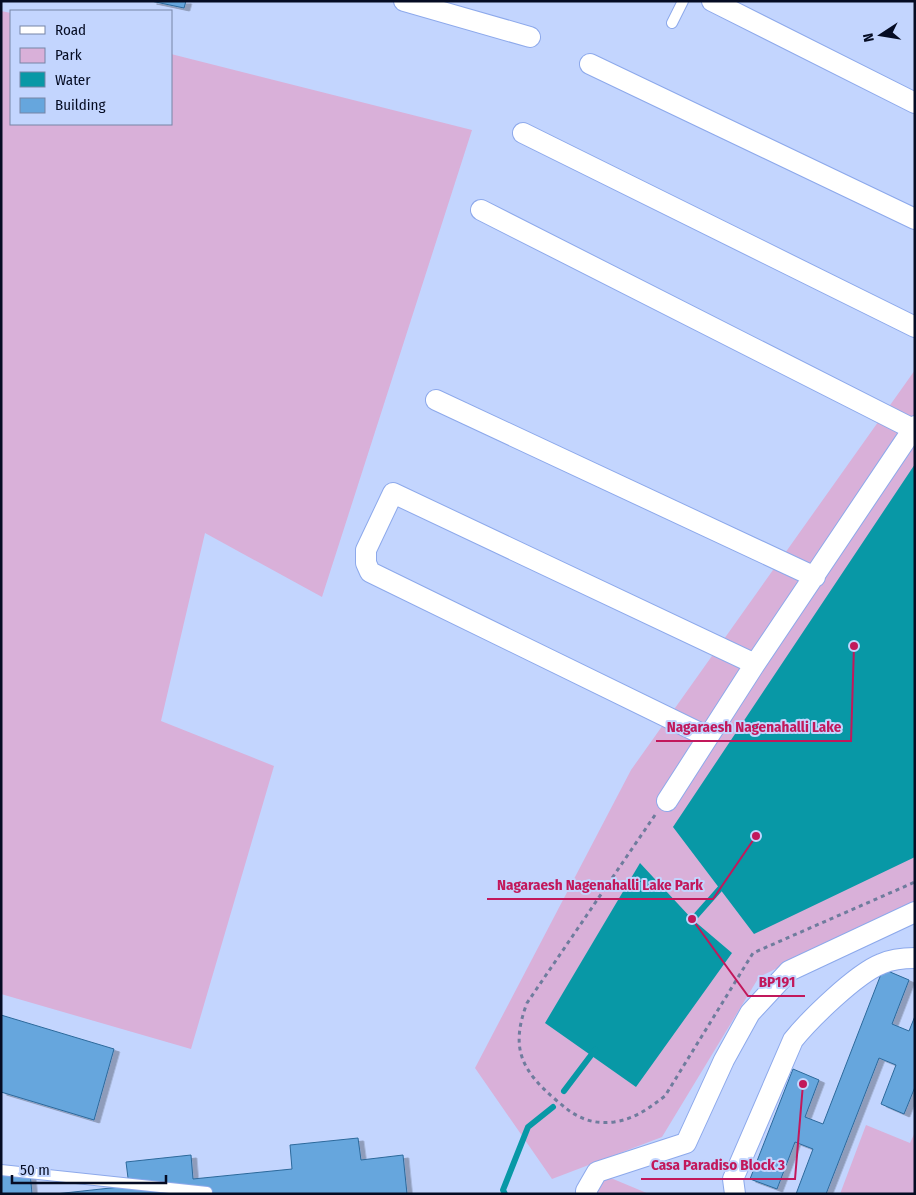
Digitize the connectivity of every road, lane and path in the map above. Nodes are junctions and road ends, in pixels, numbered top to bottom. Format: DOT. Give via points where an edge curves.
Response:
graph roads {
  1 [pos="404,1"];
  2 [pos="683,1"];
  3 [pos="712,1"];
  4 [pos="672,23"];
  5 [pos="530,37"];
  6 [pos="590,64"];
  7 [pos="915,102"];
  8 [pos="523,133"];
  9 [pos="481,210"];
  10 [pos="915,219"];
  11 [pos="915,327"];
  12 [pos="436,400"];
  13 [pos="914,427"];
  14 [pos="815,577"];
  15 [pos="755,664"];
  16 [pos="708,737"];
  17 [pos="667,801"];
  18 [pos="915,882"];
  19 [pos="915,912"];
  20 [pos="909,961"];
  21 [pos="1,1170"];
  22 [pos="734,1186"];
  23 [pos="207,1192"];
  24 [pos="587,1194"];
  1 -- 5 [label="street"];
  2 -- 4 [label="lane"];
  3 -- 7 [label="street"];
  6 -- 10 [label="street"];
  8 -- 11 [label="street"];
  9 -- 13 [label="street"];
  12 -- 14 [label="street"];
  13 -- 14 [label="street"];
  14 -- 15 [label="street"];
  15 -- 16 [label="street"];
  15 -- 16 [label="street" via="393,492 366,550 370,572"];
  16 -- 17 [label="street"];
  17 -- 18 [label="path" via="532,995 522,1016 520,1043 527,1070 534,1081 574,1116 586,1120 613,1122 629,1118 644,1112 665,1096 752,953"];
  19 -- 24 [label="street" via="789,971 750,1012 686,1143 597,1172"];
  20 -- 22 [label="street" via="870,968 809,1020 793,1040"];
  21 -- 23 [label="lane"];
}
